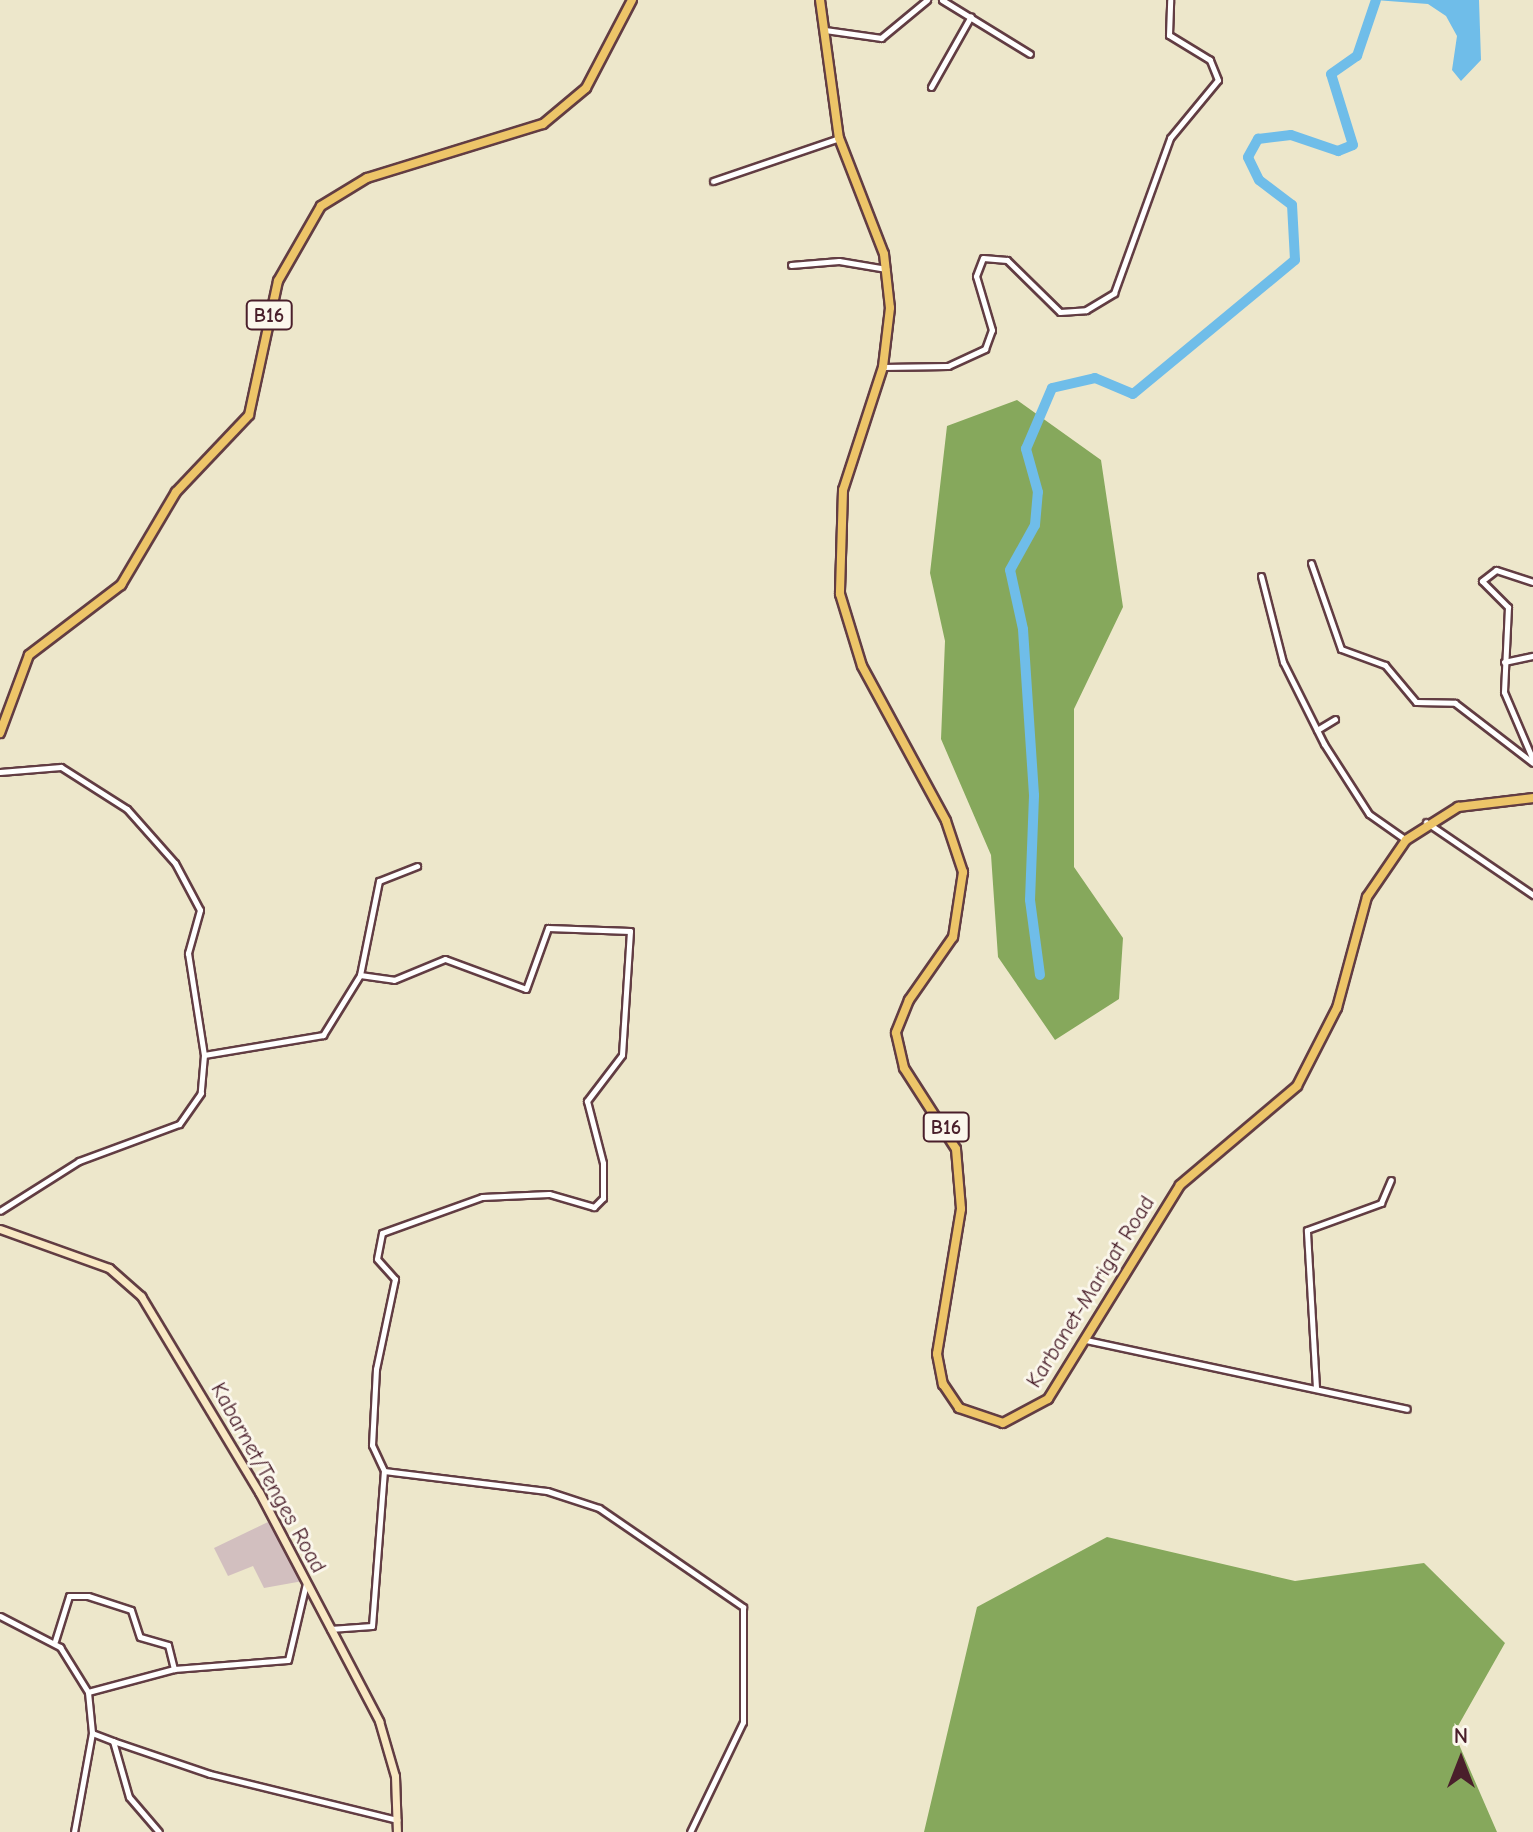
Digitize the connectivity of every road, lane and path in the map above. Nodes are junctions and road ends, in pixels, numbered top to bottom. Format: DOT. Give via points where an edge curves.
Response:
graph roads {
  1 [pos="632,0"];
  2 [pos="820,0"];
  3 [pos="927,0"];
  4 [pos="942,0"];
  5 [pos="1168,0"];
  6 [pos="971,16"];
  7 [pos="825,30"];
  8 [pos="1030,54"];
  9 [pos="931,87"];
  10 [pos="839,138"];
  11 [pos="713,181"];
  12 [pos="791,265"];
  13 [pos="886,269"];
  14 [pos="883,367"];
  15 [pos="1311,563"];
  16 [pos="1261,576"];
  17 [pos="1533,582"];
  18 [pos="1533,656"];
  19 [pos="1504,662"];
  20 [pos="1335,719"];
  21 [pos="1317,730"];
  22 [pos="0,733"];
  23 [pos="1533,762"];
  24 [pos="0,772"];
  25 [pos="1533,798"];
  26 [pos="1426,822"];
  27 [pos="1406,840"];
  28 [pos="417,866"];
  29 [pos="1533,895"];
  30 [pos="360,975"];
  31 [pos="204,1055"];
  32 [pos="1391,1180"];
  33 [pos="0,1211"];
  34 [pos="0,1229"];
  35 [pos="1086,1340"];
  36 [pos="1316,1388"];
  37 [pos="1407,1409"];
  38 [pos="384,1471"];
  39 [pos="306,1583"];
  40 [pos="0,1616"];
  41 [pos="330,1629"];
  42 [pos="55,1641"];
  43 [pos="174,1669"];
  44 [pos="88,1692"];
  45 [pos="92,1733"];
  46 [pos="113,1741"];
  47 [pos="397,1820"];
  48 [pos="74,1832"];
  49 [pos="159,1832"];
  50 [pos="397,1832"];
  51 [pos="690,1832"];
  1 -- 22 [label="main road, B16" via="586,88 543,124 367,178 321,206 278,281 249,415 176,492 121,585 29,655"];
  2 -- 7 [label="main road, Karbanet-Marigat Road / B16"];
  3 -- 7 [label="street" via="880,38"];
  4 -- 6 [label="street"];
  5 -- 14 [label="street" via="1169,35 1210,60 1218,80 1170,138 1114,293 1086,310 1060,312 1007,260 983,258 976,276 991,321 985,349 948,366"];
  6 -- 8 [label="street" via="993,37"];
  6 -- 9 [label="street"];
  7 -- 10 [label="main road, Karbanet-Marigat Road / B16"];
  10 -- 11 [label="street"];
  10 -- 13 [label="main road, Karbanet-Marigat Road / B16"];
  12 -- 13 [label="street" via="839,261"];
  13 -- 14 [label="main road, Karbanet-Marigat Road / B16"];
  14 -- 35 [label="main road, Karbanet-Marigat Road / B16" via="843,490 837,568 862,666 960,853 964,895 953,937 909,1000 896,1033 904,1068 946,1128 960,1175 938,1370 967,1415 1003,1423 1048,1399"];
  15 -- 23 [label="street" via="1341,649 1385,665 1416,702 1455,703"];
  16 -- 21 [label="street" via="1273,635"];
  17 -- 19 [label="street" via="1501,570 1482,578 1508,607"];
  18 -- 19 [label="street"];
  19 -- 23 [label="street" via="1506,705"];
  20 -- 21 [label="street"];
  21 -- 27 [label="street" via="1361,804"];
  24 -- 31 [label="street" via="61,767 127,809 175,863 200,910 188,953"];
  25 -- 26 [label="main road, Karbanet-Marigat Road / B16" via="1474,802"];
  26 -- 27 [label="main road, Karbanet-Marigat Road / B16"];
  26 -- 29 [label="street"];
  27 -- 35 [label="main road, Karbanet-Marigat Road / B16" via="1367,897 1313,1063 1288,1096 1180,1185"];
  28 -- 30 [label="street" via="379,881"];
  30 -- 31 [label="street" via="318,1037"];
  30 -- 38 [label="street" via="394,980 445,959 526,989 548,928 630,931 622,1055 587,1101 603,1163 600,1204 549,1194 482,1197 393,1226 377,1241 377,1259 395,1279 371,1415 374,1455"];
  31 -- 33 [label="street" via="201,1093 179,1124 79,1161"];
  32 -- 36 [label="street" via="1381,1203 1307,1230"];
  34 -- 39 [label="street, Kabarnet/Tenges Road" via="109,1268 134,1287 227,1436"];
  35 -- 36 [label="street"];
  36 -- 37 [label="street"];
  38 -- 41 [label="street" via="372,1626"];
  38 -- 51 [label="street" via="547,1491 586,1503 743,1607 743,1722 730,1763"];
  39 -- 41 [label="street, Kabarnet/Tenges Road"];
  39 -- 43 [label="street" via="288,1660"];
  40 -- 42 [label="street"];
  41 -- 47 [label="street, Kabarnet/Tenges Road" via="387,1738"];
  42 -- 43 [label="street" via="69,1596 88,1596 131,1610 140,1637 168,1645"];
  42 -- 44 [label="street"];
  43 -- 44 [label="street"];
  44 -- 45 [label="street"];
  45 -- 46 [label="street"];
  45 -- 48 [label="street"];
  46 -- 47 [label="street" via="210,1774"];
  46 -- 49 [label="street" via="129,1797"];
  47 -- 50 [label="street, Kabarnet/Tenges Road"];
}
